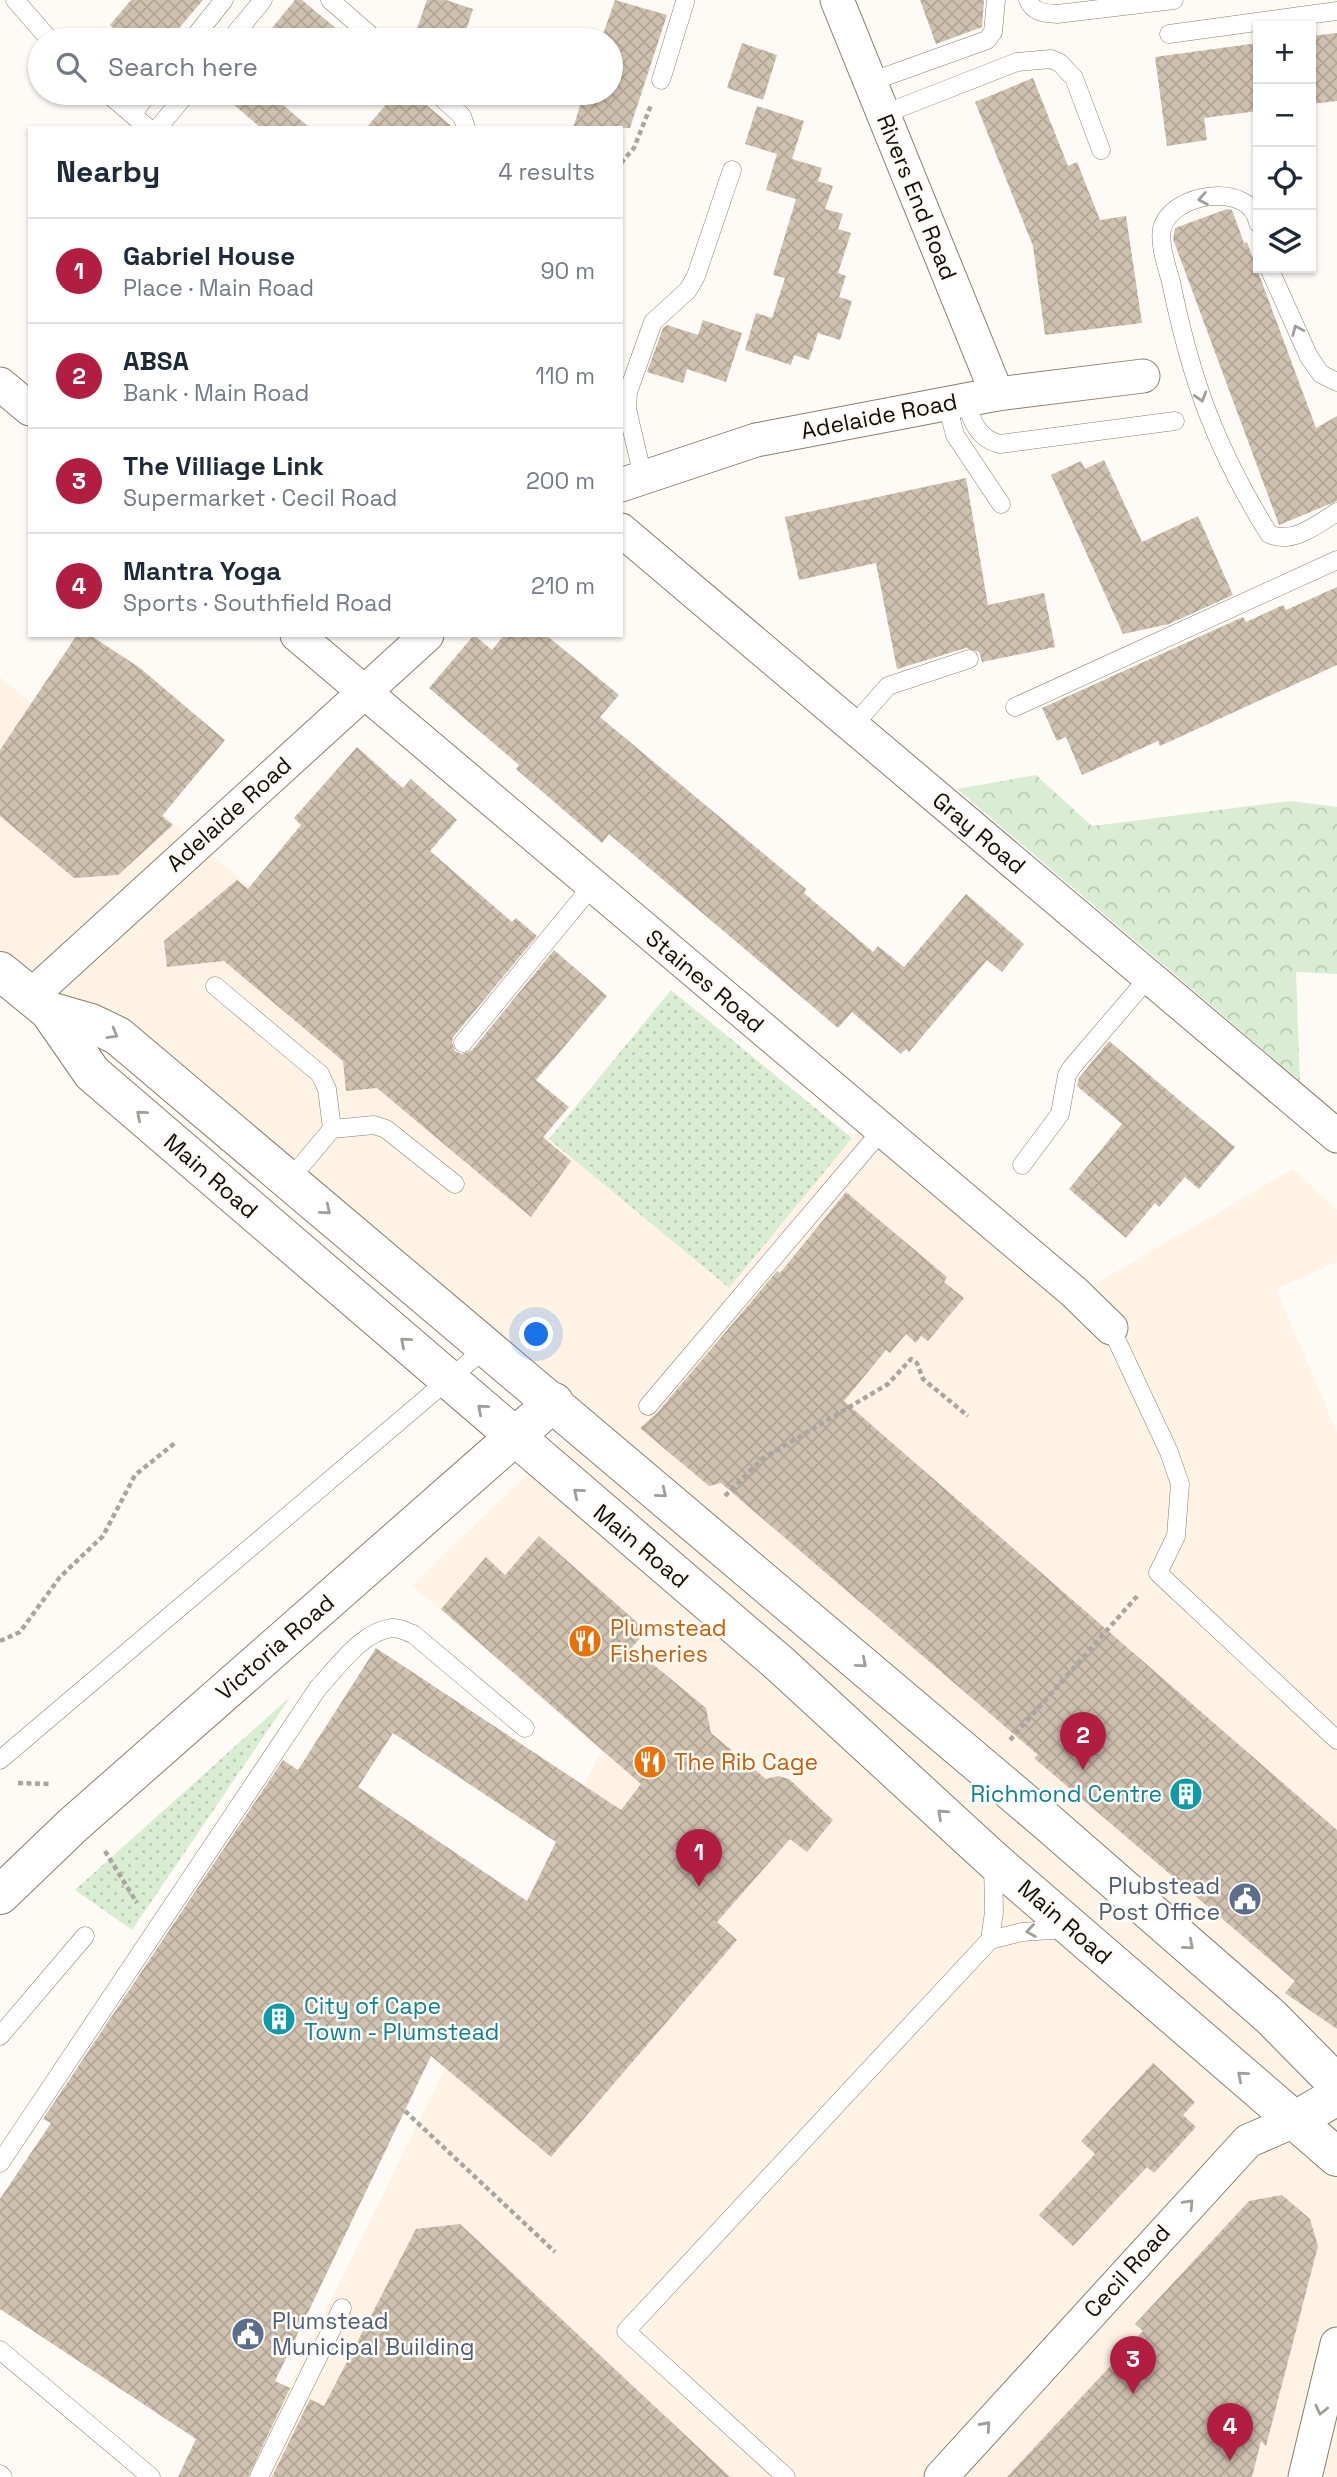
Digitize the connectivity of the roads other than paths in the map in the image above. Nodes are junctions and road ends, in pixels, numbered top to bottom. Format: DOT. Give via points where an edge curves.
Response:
graph roads {
  1 [pos="15,0"];
  2 [pos="224,0"];
  3 [pos="263,0"];
  4 [pos="330,0"];
  5 [pos="837,0"];
  6 [pos="996,0"];
  7 [pos="1028,0"];
  8 [pos="1174,0"];
  9 [pos="683,1"];
  10 [pos="1337,11"];
  11 [pos="40,28"];
  12 [pos="202,28"];
  13 [pos="240,28"];
  14 [pos="362,28"];
  15 [pos="1169,34"];
  16 [pos="661,80"];
  17 [pos="870,82"];
  18 [pos="121,105"];
  19 [pos="139,105"];
  20 [pos="177,105"];
  21 [pos="450,105"];
  22 [pos="132,114"];
  23 [pos="884,114"];
  24 [pos="146,126"];
  25 [pos="160,126"];
  26 [pos="465,126"];
  27 [pos="1101,150"];
  28 [pos="732,170"];
  29 [pos="1253,210"];
  30 [pos="1271,273"];
  31 [pos="1143,376"];
  32 [pos="1337,382"];
  33 [pos="0,384"];
  34 [pos="970,399"];
  35 [pos="28,407"];
  36 [pos="1175,421"];
  37 [pos="632,481"];
  38 [pos="1000,504"];
  39 [pos="1337,512"];
  40 [pos="623,532"];
  41 [pos="1337,560"];
  42 [pos="299,637"];
  43 [pos="425,637"];
  44 [pos="970,659"];
  45 [pos="363,692"];
  46 [pos="1015,707"];
  47 [pos="853,726"];
  48 [pos="592,886"];
  49 [pos="0,971"];
  50 [pos="1149,977"];
  51 [pos="215,986"];
  52 [pos="40,1003"];
  53 [pos="463,1043"];
  54 [pos="332,1129"];
  55 [pos="882,1130"];
  56 [pos="1337,1136"];
  57 [pos="1022,1166"];
  58 [pos="290,1180"];
  59 [pos="454,1184"];
  60 [pos="1111,1328"];
  61 [pos="488,1346"];
  62 [pos="450,1381"];
  63 [pos="554,1402"];
  64 [pos="648,1406"];
  65 [pos="514,1438"];
  66 [pos="525,1728"];
  67 [pos="1337,1740"];
  68 [pos="0,1760"];
  69 [pos="993,1860"];
  70 [pos="0,1895"];
  71 [pos="1073,1929"];
  72 [pos="85,1937"];
  73 [pos="990,1940"];
  74 [pos="0,2036"];
  75 [pos="1337,2084"];
  76 [pos="1337,2096"];
  77 [pos="1294,2121"];
  78 [pos="1337,2157"];
  79 [pos="0,2163"];
  80 [pos="342,2308"];
  81 [pos="1337,2344"];
  82 [pos="0,2350"];
  83 [pos="151,2477"];
  84 [pos="259,2477"];
  85 [pos="786,2477"];
  86 [pos="941,2477"];
  87 [pos="1305,2477"];
  1 -- 11 [label="lane"];
  2 -- 12 [label="lane"];
  3 -- 13 [label="lane"];
  4 -- 14 [label="lane"];
  5 -- 17 [label="street, Rivers End Road"];
  6 -- 17 [label="lane" via="993,32 987,40"];
  7 -- 8 [label="lane" via="1031,8 1041,13 1057,14"];
  9 -- 16 [label="lane"];
  10 -- 15 [label="lane"];
  17 -- 23 [label="street, Rivers End Road"];
  18 -- 22 [label="lane"];
  19 -- 22 [label="lane"];
  20 -- 25 [label="lane"];
  21 -- 26 [label="lane"];
  22 -- 24 [label="lane"];
  23 -- 27 [label="lane" via="1017,62 1051,59 1074,78"];
  23 -- 34 [label="street, Rivers End Road"];
  28 -- 37 [label="lane" via="696,276 653,322 628,392"];
  29 -- 39 [label="lane, one-way" via="1235,198 1214,197 1186,202 1171,213 1162,230 1163,246 1181,333 1209,424 1269,534 1287,537"];
  32 -- 30 [label="lane, one-way" via="1321,374 1309,357"];
  31 -- 34 [label="street, Adelaide Road"];
  33 -- 35 [label="street"];
  34 -- 36 [label="lane" via="972,421 979,433 1000,444"];
  34 -- 37 [label="street, Adelaide Road" via="756,440"];
  34 -- 38 [label="lane" via="955,435"];
  40 -- 47 [label="street, Gray Road"];
  41 -- 46 [label="lane"];
  42 -- 45 [label="street, Staines Road"];
  43 -- 45 [label="street, Adelaide Road"];
  44 -- 47 [label="lane" via="888,686"];
  45 -- 48 [label="street, Staines Road"];
  45 -- 52 [label="street, Adelaide Road"];
  47 -- 50 [label="street, Gray Road"];
  48 -- 53 [label="lane"];
  48 -- 55 [label="street, Staines Road"];
  49 -- 52 [label="main road, Main Road"];
  50 -- 56 [label="street, Gray Road"];
  50 -- 57 [label="lane" via="1072,1067 1060,1114"];
  51 -- 54 [label="lane" via="320,1074 327,1089"];
  52 -- 58 [label="main road, Main Road, one-way" via="118,1036"];
  62 -- 52 [label="main road, Main Road, one-way" via="92,1073"];
  54 -- 58 [label="lane"];
  54 -- 59 [label="lane" via="374,1125 386,1129"];
  55 -- 60 [label="street, Staines Road"];
  55 -- 64 [label="lane"];
  58 -- 61 [label="main road, Main Road, one-way"];
  60 -- 67 [label="lane" via="1180,1484 1176,1536 1158,1573"];
  61 -- 62 [label="lane"];
  61 -- 63 [label="main road, Main Road"];
  65 -- 62 [label="main road, Main Road, one-way"];
  62 -- 68 [label="lane"];
  63 -- 65 [label="main road, Victoria Road"];
  63 -- 75 [label="main road, Main Road, one-way" via="1097,1865 1271,2017"];
  69 -- 65 [label="main road, Main Road, one-way" via="780,1664"];
  65 -- 70 [label="main road, Victoria Road" via="73,1825"];
  66 -- 79 [label="lane" via="413,1634 395,1628 378,1631 352,1651 318,1688"];
  69 -- 71 [label="main road, Main Road"];
  69 -- 73 [label="lane"];
  71 -- 73 [label="lane, one-way" via="1045,1929"];
  77 -- 71 [label="main road, Main Road, one-way"];
  72 -- 74 [label="lane"];
  73 -- 85 [label="lane" via="626,2331"];
  76 -- 77 [label="main road, Cecil Road"];
  77 -- 78 [label="main road, Main Road"];
  86 -- 77 [label="street, Cecil Road, one-way" via="1248,2141"];
  80 -- 84 [label="lane"];
  81 -- 87 [label="street, one-way"];
  82 -- 83 [label="lane"];
}
